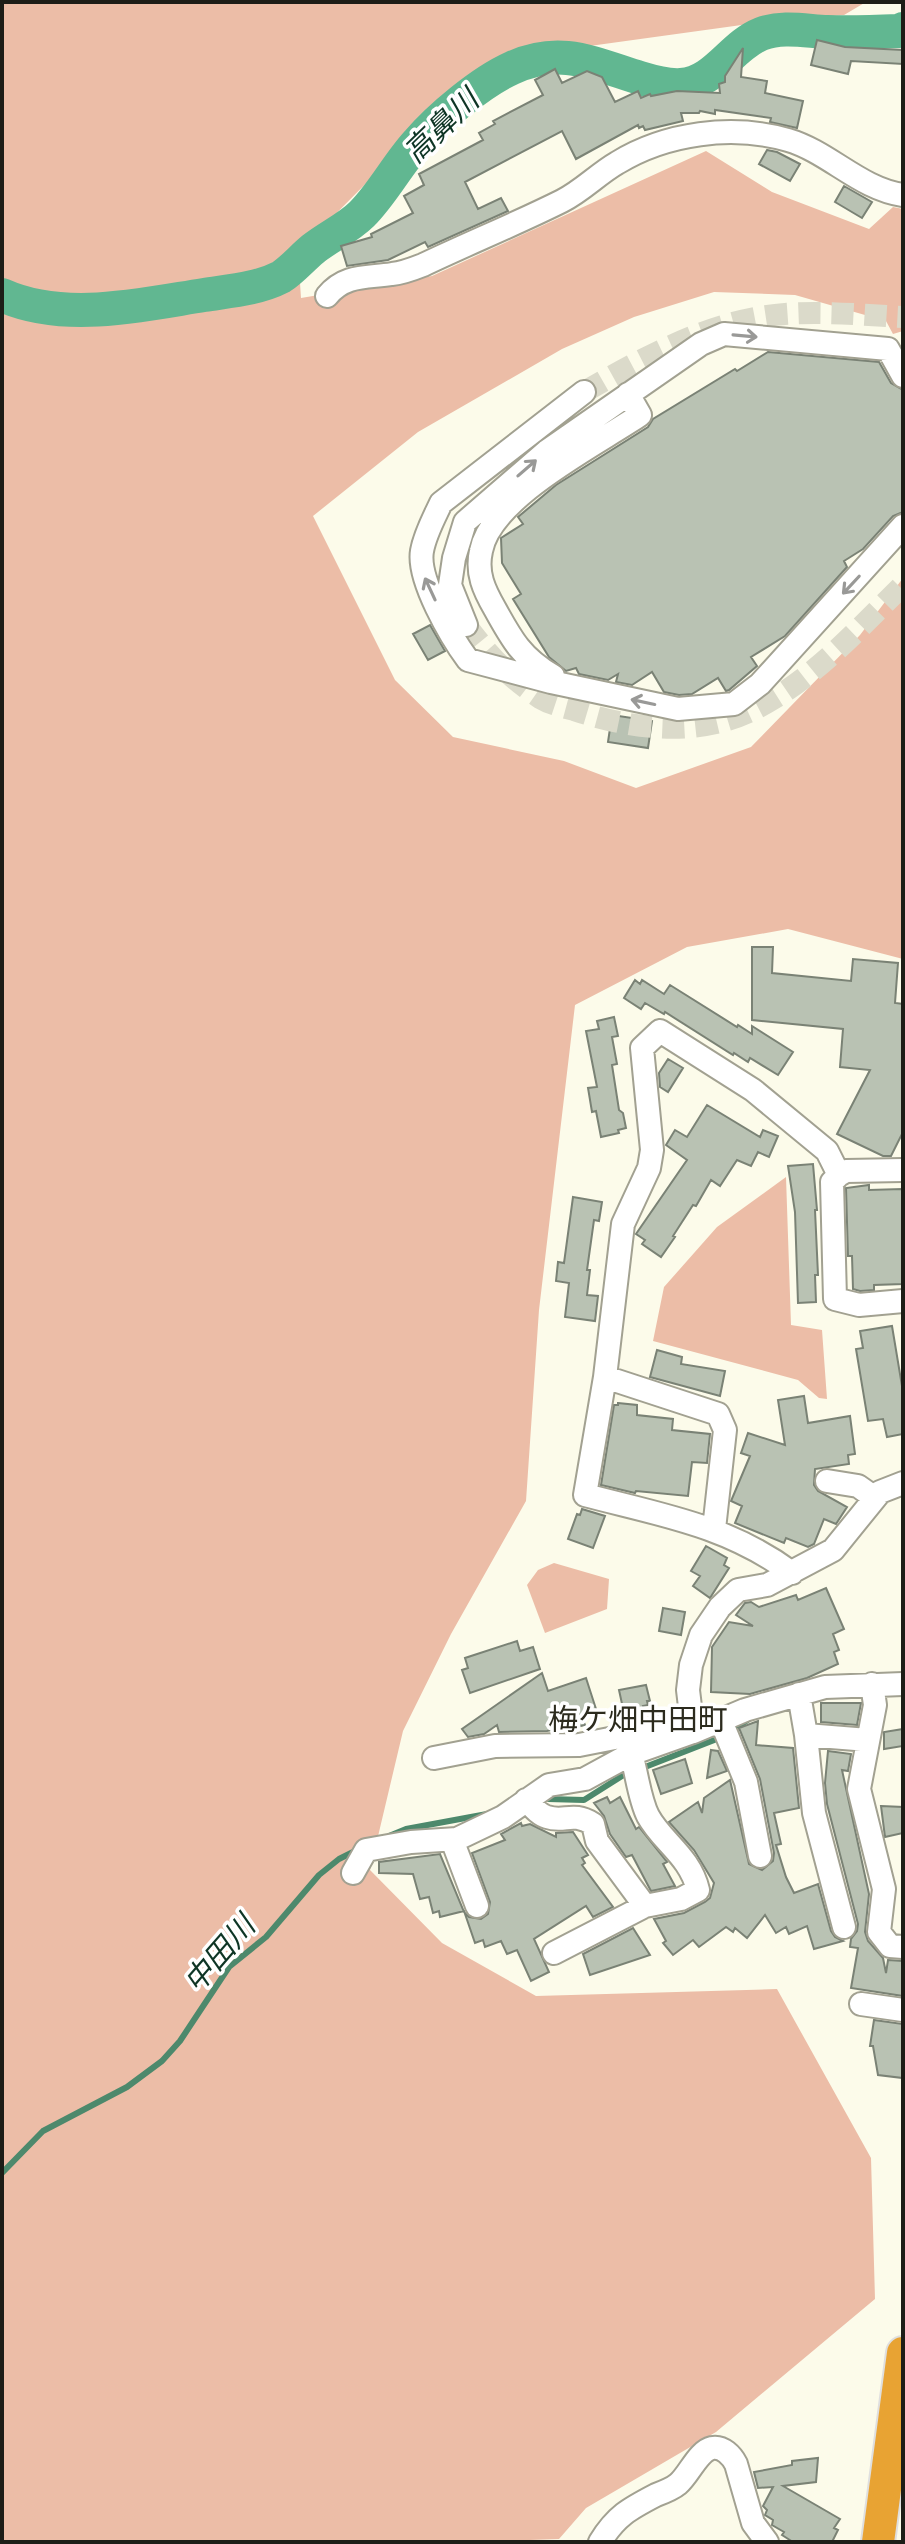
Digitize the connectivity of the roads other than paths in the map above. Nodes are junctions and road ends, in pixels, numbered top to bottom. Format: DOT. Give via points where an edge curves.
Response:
graph roads {
  1 [pos="903,195"];
  2 [pos="327,296"];
  3 [pos="903,376"];
  4 [pos="584,392"];
  5 [pos="628,394"];
  6 [pos="903,526"];
  7 [pos="466,625"];
  8 [pos="572,686"];
  9 [pos="903,1170"];
  10 [pos="839,1175"];
  11 [pos="903,1301"];
  12 [pos="605,1377"];
  13 [pos="827,1481"];
  14 [pos="903,1483"];
  15 [pos="875,1498"];
  16 [pos="714,1529"];
  17 [pos="792,1573"];
  18 [pos="903,1684"];
  19 [pos="874,1692"];
  20 [pos="799,1694"];
  21 [pos="721,1721"];
  22 [pos="692,1724"];
  23 [pos="806,1735"];
  24 [pos="868,1740"];
  25 [pos="434,1758"];
  26 [pos="634,1763"];
  27 [pos="526,1800"];
  28 [pos="457,1839"];
  29 [pos="760,1856"];
  30 [pos="353,1873"];
  31 [pos="477,1906"];
  32 [pos="645,1906"];
  33 [pos="844,1927"];
  34 [pos="903,1947"];
  35 [pos="554,1953"];
  36 [pos="861,2004"];
  37 [pos="903,2010"];
  38 [pos="902,2368"];
  39 [pos="897,2440"];
  40 [pos="600,2542"];
  41 [pos="767,2542"];
  42 [pos="878,2542"];
  1 -- 2 [label="street" via="883,190 787,140 729,133 681,137 631,154 563,200 423,265 346,280"];
  5 -- 3 [label="street, one-way" via="724,334 888,349"];
  8 -- 4 [label="street, one-way" via="468,660 421,566 441,503"];
  7 -- 5 [label="street, one-way" via="450,585 465,522 547,451"];
  5 -- 8 [label="street" via="640,415 515,501 487,532 481,551 482,585 517,648 536,666"];
  6 -- 8 [label="street, one-way" via="760,684 734,704 678,709"];
  9 -- 10 [label="street"];
  10 -- 11 [label="street" via="832,1182 835,1299 859,1305"];
  10 -- 12 [label="street" via="827,1151 753,1090 660,1031 642,1048 652,1150 623,1224"];
  12 -- 16 [label="street" via="718,1414 725,1430"];
  12 -- 16 [label="street" via="585,1495"];
  13 -- 15 [label="street" via="858,1486"];
  14 -- 15 [label="street"];
  15 -- 17 [label="street" via="833,1550"];
  16 -- 17 [label="street" via="763,1551"];
  17 -- 22 [label="street" via="738,1590 709,1622 691,1665"];
  18 -- 19 [label="street"];
  19 -- 20 [label="street" via="825,1687"];
  19 -- 24 [label="street"];
  20 -- 21 [label="street"];
  20 -- 23 [label="street"];
  21 -- 22 [label="street"];
  21 -- 29 [label="street" via="746,1782"];
  22 -- 25 [label="street" via="579,1745 495,1746"];
  22 -- 26 [label="street"];
  23 -- 24 [label="street"];
  23 -- 33 [label="street" via="814,1813"];
  24 -- 34 [label="street" via="859,1789 884,1889 879,1932 890,1946"];
  26 -- 27 [label="street" via="549,1785"];
  26 -- 32 [label="street" via="648,1815 676,1848 698,1890"];
  27 -- 28 [label="street"];
  27 -- 32 [label="street" via="550,1819 580,1816 593,1824 597,1841"];
  28 -- 30 [label="street" via="366,1850"];
  28 -- 31 [label="street" via="454,1845"];
  32 -- 35 [label="street"];
  36 -- 37 [label="street"];
  38 -- 39 [label="highway"];
  39 -- 42 [label="highway"];
  40 -- 41 [label="street" via="621,2514 679,2484 707,2450 719,2448 732,2456 753,2523"];
}
